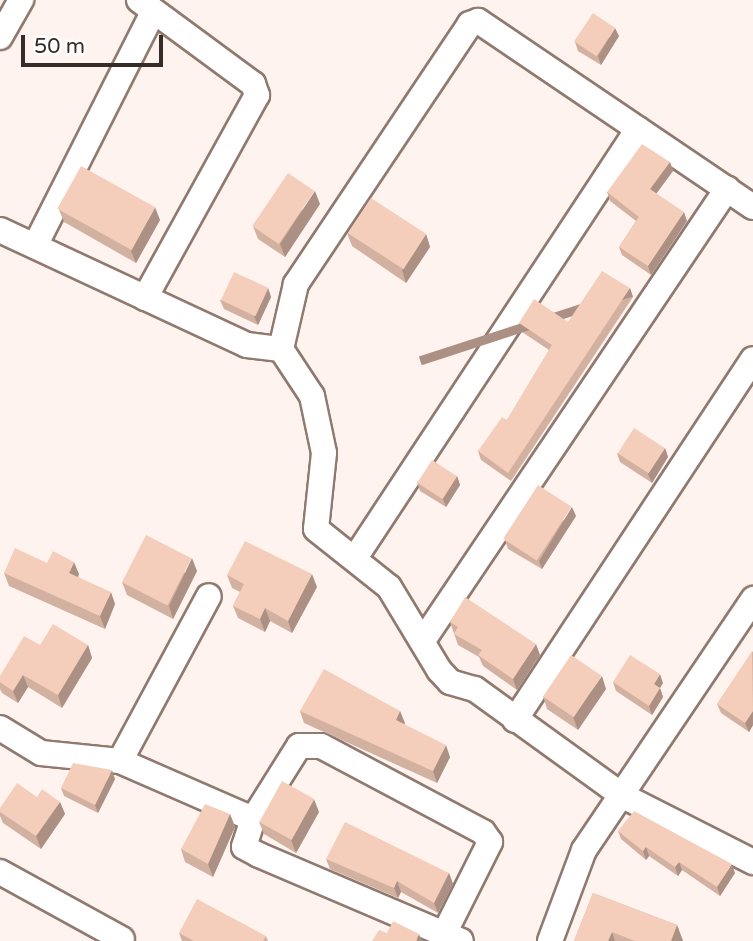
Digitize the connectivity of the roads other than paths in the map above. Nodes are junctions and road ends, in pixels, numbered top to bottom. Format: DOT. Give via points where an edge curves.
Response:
graph roads {
  1 [pos="21,0"];
  2 [pos="146,6"];
  3 [pos="0,37"];
  4 [pos="638,129"];
  5 [pos="727,189"];
  6 [pos="753,207"];
  7 [pos="0,230"];
  8 [pos="35,246"];
  9 [pos="145,298"];
  10 [pos="281,349"];
  11 [pos="753,359"];
  12 [pos="355,558"];
  13 [pos="209,596"];
  14 [pos="753,599"];
  15 [pos="424,639"];
  16 [pos="515,720"];
  17 [pos="0,728"];
  18 [pos="120,761"];
  19 [pos="623,796"];
  20 [pos="253,819"];
  21 [pos="753,862"];
  22 [pos="0,872"];
  23 [pos="452,937"];
  24 [pos="122,939"];
  25 [pos="550,941"];
  1 -- 3 [label="street"];
  2 -- 8 [label="street"];
  2 -- 9 [label="street" via="253,84 257,95"];
  4 -- 5 [label="street"];
  4 -- 10 [label="street" via="478,21 470,24 296,284"];
  4 -- 12 [label="street"];
  5 -- 6 [label="street"];
  5 -- 15 [label="street"];
  7 -- 8 [label="street"];
  8 -- 9 [label="street"];
  9 -- 10 [label="street" via="247,345"];
  10 -- 12 [label="street" via="312,396 324,453 316,529"];
  11 -- 16 [label="street"];
  12 -- 15 [label="street" via="389,587"];
  13 -- 18 [label="street"];
  14 -- 19 [label="street"];
  15 -- 16 [label="street" via="450,682 475,689"];
  16 -- 19 [label="street"];
  17 -- 18 [label="street" via="41,753"];
  18 -- 20 [label="street"];
  19 -- 21 [label="street"];
  19 -- 25 [label="street" via="584,850"];
  20 -- 23 [label="street" via="244,847"];
  20 -- 23 [label="street" via="299,746 313,744 484,832 490,842"];
  22 -- 24 [label="street"];
}
